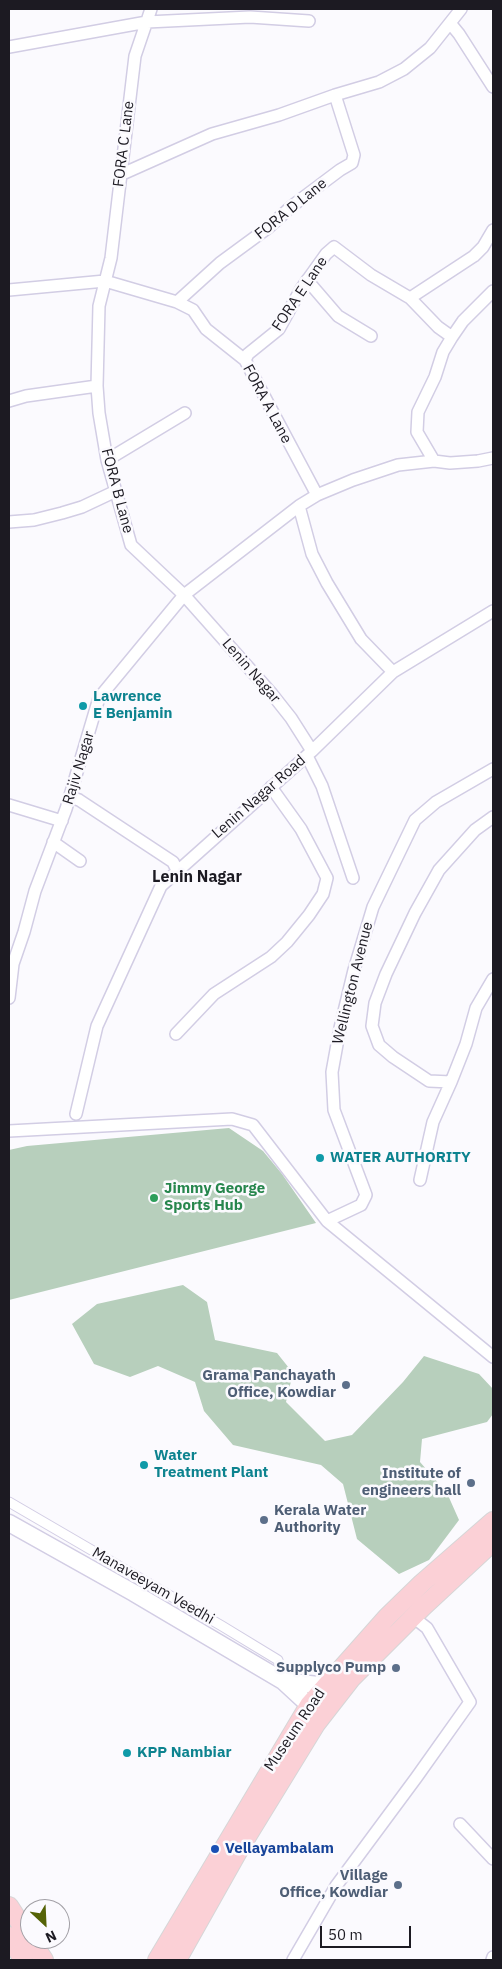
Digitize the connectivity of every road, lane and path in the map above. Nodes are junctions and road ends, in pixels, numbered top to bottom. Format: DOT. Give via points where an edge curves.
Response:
graph roads {
  1 [pos="151,9"];
  2 [pos="460,9"];
  3 [pos="309,21"];
  4 [pos="147,22"];
  5 [pos="450,23"];
  6 [pos="9,47"];
  7 [pos="493,87"];
  8 [pos="335,95"];
  9 [pos="120,175"];
  10 [pos="493,230"];
  11 [pos="307,280"];
  12 [pos="105,281"];
  13 [pos="9,290"];
  14 [pos="493,292"];
  15 [pos="410,298"];
  16 [pos="177,302"];
  17 [pos="371,336"];
  18 [pos="452,337"];
  19 [pos="245,360"];
  20 [pos="97,386"];
  21 [pos="9,401"];
  22 [pos="185,413"];
  23 [pos="493,458"];
  24 [pos="106,460"];
  25 [pos="434,461"];
  26 [pos="116,491"];
  27 [pos="316,495"];
  28 [pos="299,506"];
  29 [pos="9,522"];
  30 [pos="184,595"];
  31 [pos="493,611"];
  32 [pos="393,672"];
  33 [pos="309,754"];
  34 [pos="493,769"];
  35 [pos="271,787"];
  36 [pos="70,797"];
  37 [pos="9,805"];
  38 [pos="493,817"];
  39 [pos="62,821"];
  40 [pos="54,842"];
  41 [pos="80,861"];
  42 [pos="177,870"];
  43 [pos="353,878"];
  44 [pos="493,979"];
  45 [pos="9,998"];
  46 [pos="176,1034"];
  47 [pos="451,1082"];
  48 [pos="76,1114"];
  49 [pos="9,1131"];
  50 [pos="420,1180"];
  51 [pos="327,1221"];
  52 [pos="493,1357"];
  53 [pos="9,1502"];
  54 [pos="493,1520"];
  55 [pos="9,1523"];
  56 [pos="493,1542"];
  57 [pos="413,1616"];
  58 [pos="283,1681"];
  59 [pos="328,1682"];
  60 [pos="308,1705"];
  61 [pos="460,1824"];
  62 [pos="493,1859"];
  63 [pos="9,1906"];
  64 [pos="9,1936"];
  65 [pos="168,1958"];
  66 [pos="23,1960"];
  67 [pos="44,1960"];
  68 [pos="294,1960"];
  1 -- 4 [label="street, FORA C Lane"];
  2 -- 5 [label="street"];
  3 -- 4 [label="street" via="250,16"];
  4 -- 6 [label="street"];
  4 -- 9 [label="street, FORA C Lane" via="135,56"];
  5 -- 7 [label="street"];
  5 -- 8 [label="street" via="430,48 404,69 379,82"];
  8 -- 9 [label="street" via="212,134"];
  8 -- 16 [label="street, FORA D Lane" via="354,155 352,163 220,263"];
  9 -- 12 [label="street, FORA C Lane" via="111,258"];
  10 -- 15 [label="street" via="474,256"];
  11 -- 15 [label="street, FORA E Lane" via="334,247 371,275"];
  11 -- 17 [label="street" via="338,316"];
  11 -- 19 [label="street, FORA E Lane" via="279,328"];
  12 -- 13 [label="street"];
  12 -- 16 [label="street, FORA A Lane"];
  12 -- 20 [label="street, FORA B Lane" via="99,306"];
  14 -- 18 [label="street" via="463,321"];
  15 -- 18 [label="street, FORA E Lane"];
  16 -- 19 [label="street, FORA A Lane" via="193,310 206,329"];
  18 -- 25 [label="street" via="418,412 417,432"];
  19 -- 27 [label="street, FORA A Lane"];
  20 -- 21 [label="street"];
  20 -- 24 [label="street, FORA B Lane"];
  22 -- 24 [label="street"];
  23 -- 25 [label="street" via="450,463"];
  24 -- 26 [label="street, FORA B Lane"];
  25 -- 27 [label="street" via="398,465"];
  26 -- 29 [label="street" via="62,513"];
  26 -- 30 [label="street, FORA B Lane" via="131,545"];
  27 -- 28 [label="street"];
  28 -- 30 [label="street"];
  28 -- 32 [label="street" via="312,554 327,583 361,639"];
  30 -- 33 [label="street, Lenin Nagar" via="272,694 290,718"];
  30 -- 36 [label="street, Rajiv Nagar" via="99,698"];
  31 -- 32 [label="street, Lenin Nagar Road"];
  32 -- 33 [label="street, Lenin Nagar Road"];
  33 -- 35 [label="street, Lenin Nagar Road"];
  33 -- 43 [label="street, Lenin Nagar"];
  34 -- 51 [label="street, Wellington Avenue" via="436,802 416,820 373,907 354,970 332,1072 334,1110 366,1195 361,1205"];
  35 -- 42 [label="street, Lenin Nagar Road"];
  35 -- 46 [label="street" via="301,829 327,878 322,894 287,942 271,957 214,994"];
  36 -- 39 [label="street, Rajiv Nagar"];
  36 -- 42 [label="street" via="172,862"];
  37 -- 39 [label="street"];
  38 -- 47 [label="street" via="475,830 439,870 411,921 375,1003 372,1026 379,1045 429,1080"];
  39 -- 40 [label="street, Rajiv Nagar"];
  40 -- 41 [label="street"];
  40 -- 45 [label="street, Rajiv Nagar" via="34,891 13,964"];
  42 -- 48 [label="street, Lenin Nagar Road" via="161,886 97,1026"];
  44 -- 47 [label="street" via="476,1008"];
  47 -- 50 [label="street" via="434,1122"];
  49 -- 51 [label="street" via="232,1120 253,1125"];
  51 -- 52 [label="street"];
  53 -- 58 [label="street, Manaveeyam Veedhi" via="278,1660"];
  54 -- 59 [label="main road, Museum Road" via="422,1583"];
  55 -- 58 [label="main road, Manaveeyam Veedhi"];
  56 -- 57 [label="main road, Museum Road"];
  57 -- 65 [label="main road, Museum Road" via="351,1679 316,1724"];
  57 -- 68 [label="street" via="426,1628 470,1702 336,1886"];
  58 -- 59 [label="main road" via="318,1685"];
  58 -- 60 [label="main road, Manaveeyam Veedhi"];
  59 -- 60 [label="main road, Museum Road"];
  60 -- 65 [label="main road, Museum Road" via="237,1822"];
  61 -- 62 [label="street"];
  63 -- 67 [label="main road"];
  64 -- 66 [label="main road"];
}
